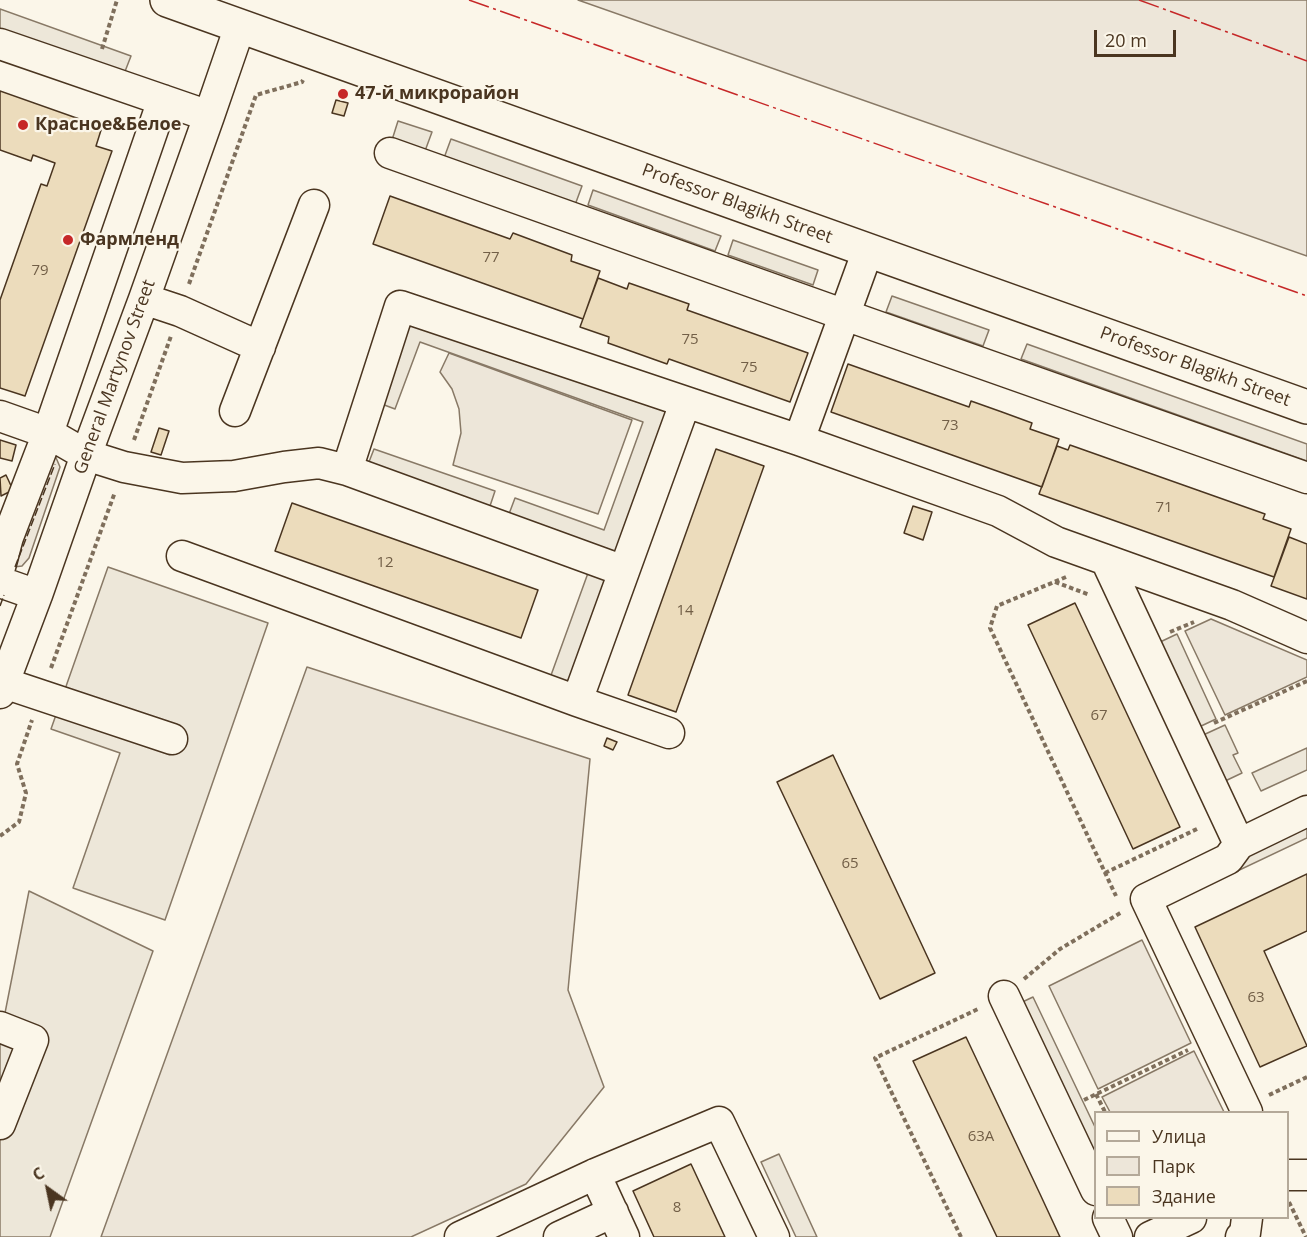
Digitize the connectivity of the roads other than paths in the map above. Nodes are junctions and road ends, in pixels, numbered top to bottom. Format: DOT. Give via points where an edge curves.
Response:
graph roads {
  1 [pos="167,0"];
  2 [pos="240,26"];
  3 [pos="0,44"];
  4 [pos="163,100"];
  5 [pos="209,116"];
  6 [pos="390,153"];
  7 [pos="314,205"];
  8 [pos="868,250"];
  9 [pos="144,299"];
  10 [pos="845,315"];
  11 [pos="260,347"];
  12 [pos="685,403"];
  13 [pos="1307,407"];
  14 [pos="235,411"];
  15 [pos="0,416"];
  16 [pos="48,433"];
  17 [pos="799,440"];
  18 [pos="86,455"];
  19 [pos="347,471"];
  20 [pos="1307,478"];
  21 [pos="4,530"];
  22 [pos="182,556"];
  23 [pos="1106,560"];
  24 [pos="0,567"];
  25 [pos="624,571"];
  26 [pos="0,582"];
  27 [pos="37,596"];
  28 [pos="1307,638"];
  29 [pos="2,688"];
  30 [pos="577,701"];
  31 [pos="669,733"];
  32 [pos="172,739"];
  33 [pos="1307,811"];
  34 [pos="1239,844"];
  35 [pos="1004,996"];
  36 [pos="0,1027"];
  37 [pos="1246,1110"];
  38 [pos="0,1124"];
  39 [pos="595,1174"];
  40 [pos="1289,1175"];
  41 [pos="1307,1175"];
  42 [pos="1094,1188"];
  43 [pos="1108,1219"];
  44 [pos="1189,1219"];
  45 [pos="1247,1219"];
  46 [pos="618,1225"];
  47 [pos="466,1236"];
  48 [pos="559,1237"];
  49 [pos="774,1237"];
  50 [pos="1117,1237"];
  51 [pos="1150,1237"];
  52 [pos="1241,1237"];
  1 -- 2 [label="main road, Professor Blagikh Street"];
  2 -- 5 [label="street, General Martynov Street"];
  2 -- 8 [label="main road, Professor Blagikh Street"];
  3 -- 4 [label="street"];
  4 -- 5 [label="street"];
  4 -- 16 [label="street"];
  5 -- 9 [label="street, General Martynov Street"];
  6 -- 10 [label="street"];
  7 -- 11 [label="street"];
  8 -- 10 [label="street"];
  8 -- 13 [label="main road, Professor Blagikh Street"];
  9 -- 11 [label="street"];
  9 -- 18 [label="street, General Martynov Street"];
  10 -- 17 [label="street"];
  10 -- 20 [label="street"];
  11 -- 14 [label="street"];
  12 -- 17 [label="street"];
  12 -- 19 [label="street" via="400,306"];
  12 -- 25 [label="street"];
  15 -- 16 [label="street"];
  16 -- 18 [label="street"];
  16 -- 21 [label="street"];
  17 -- 23 [label="street" via="998,511 1056,542"];
  18 -- 19 [label="street" via="124,467 182,477 234,476 319,463"];
  18 -- 27 [label="street, General Martynov Street"];
  19 -- 25 [label="street"];
  21 -- 24 [label="street"];
  22 -- 30 [label="street"];
  23 -- 28 [label="street" via="1232,605"];
  23 -- 34 [label="street"];
  25 -- 30 [label="street"];
  26 -- 27 [label="street"];
  27 -- 29 [label="street, General Martynov Street"];
  29 -- 32 [label="street" via="41,695"];
  30 -- 31 [label="street"];
  33 -- 34 [label="street"];
  34 -- 37 [label="street" via="1228,859 1135,905 1212,1038"];
  35 -- 42 [label="street"];
  36 -- 38 [label="street" via="33,1040"];
  39 -- 46 [label="street"];
  39 -- 47 [label="street"];
  39 -- 49 [label="street" via="719,1122"];
  40 -- 41 [label="street"];
  43 -- 50 [label="street"];
  44 -- 51 [label="street"];
  45 -- 52 [label="street"];
  46 -- 48 [label="street"];
}
